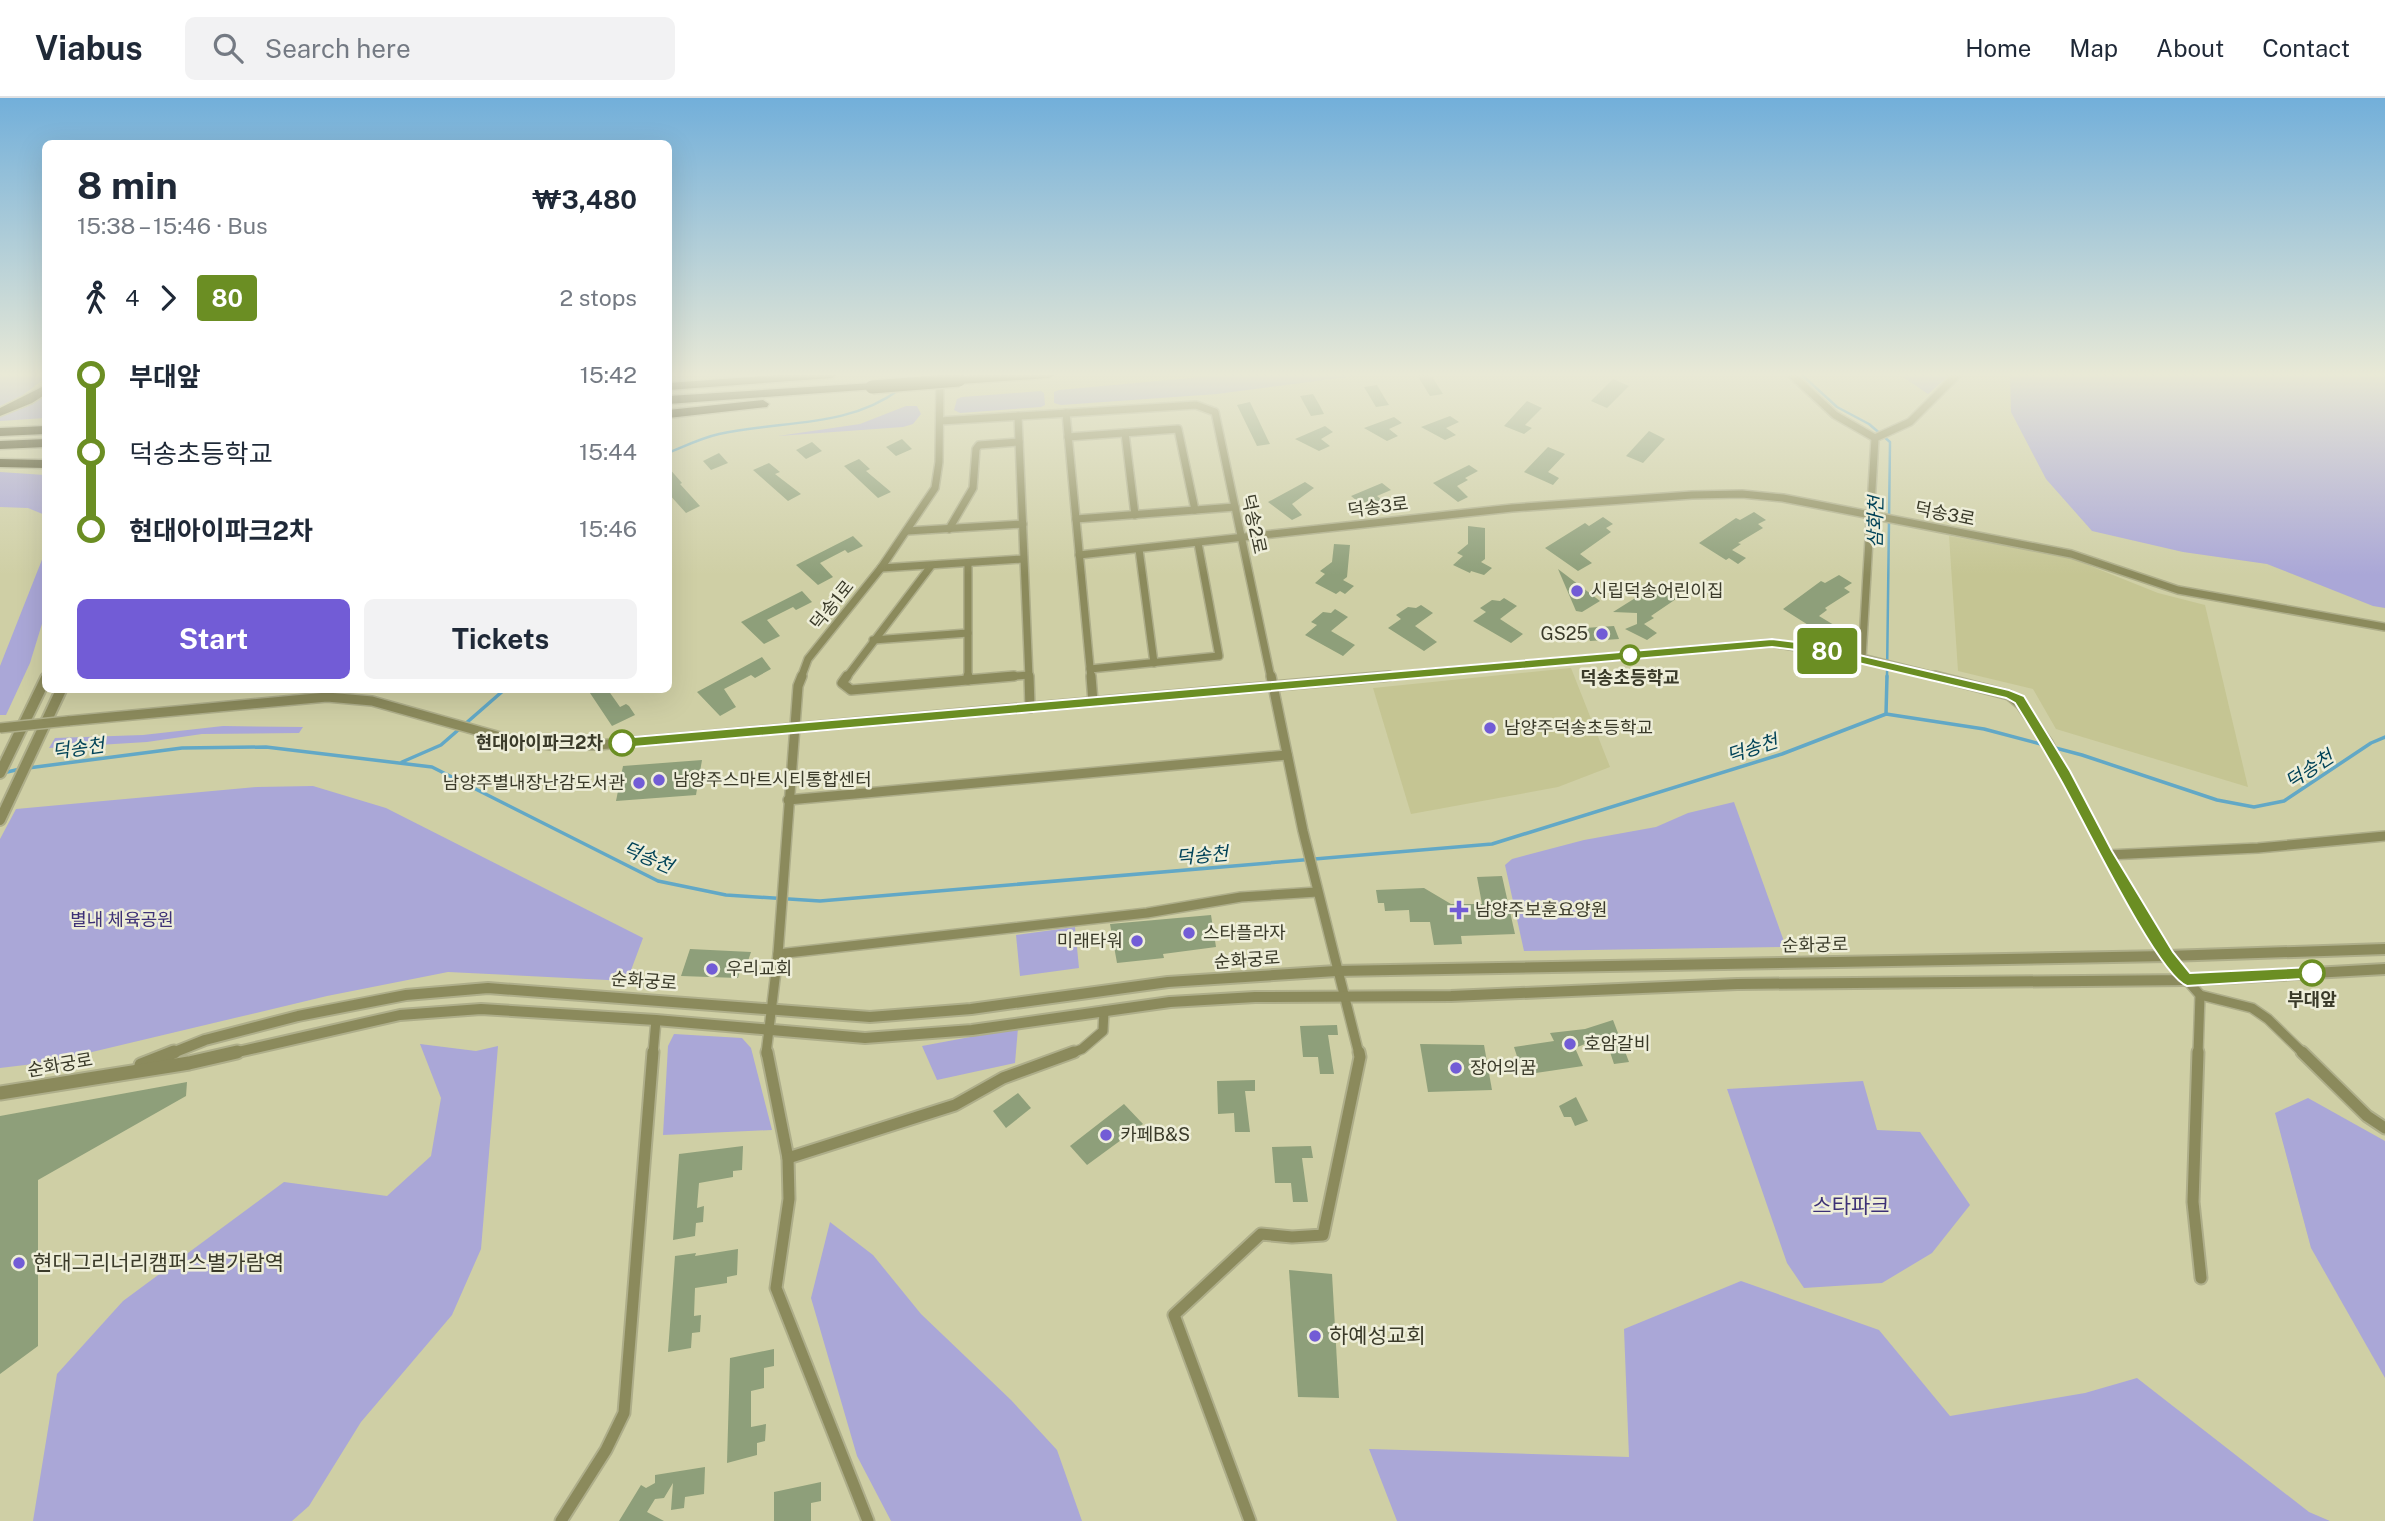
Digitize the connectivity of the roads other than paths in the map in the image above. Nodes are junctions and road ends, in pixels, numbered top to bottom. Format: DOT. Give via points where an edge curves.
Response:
graph roads {
  1 [pos="940,441"];
  2 [pos="1068,441"];
  3 [pos="1126,441"];
  4 [pos="1181,441"];
  5 [pos="1221,441"];
  6 [pos="1877,441"];
  7 [pos="1019,442"];
  8 [pos="42,443"];
  9 [pos="0,446"];
  10 [pos="0,463"];
  11 [pos="42,464"];
  12 [pos="1235,507"];
  13 [pos="1195,510"];
  14 [pos="1135,514"];
  15 [pos="1872,516"];
  16 [pos="1076,519"];
  17 [pos="1023,524"];
  18 [pos="949,529"];
  19 [pos="907,531"];
  20 [pos="1242,539"];
  21 [pos="1198,543"];
  22 [pos="1139,549"];
  23 [pos="1079,555"];
  24 [pos="1023,559"];
  25 [pos="968,563"];
  26 [pos="931,566"];
  27 [pos="881,568"];
  28 [pos="2385,627"];
  29 [pos="968,633"];
  30 [pos="873,640"];
  31 [pos="1862,658"];
  32 [pos="1154,663"];
  33 [pos="1090,669"];
  34 [pos="1029,675"];
  35 [pos="968,680"];
  36 [pos="1272,685"];
  37 [pos="42,686"];
  38 [pos="60,693"];
  39 [pos="1093,702"];
  40 [pos="1030,708"];
  41 [pos="68,721"];
  42 [pos="0,728"];
  43 [pos="794,730"];
  44 [pos="20,733"];
  45 [pos="1287,755"];
  46 [pos="0,765"];
  47 [pos="0,773"];
  48 [pos="788,800"];
  49 [pos="2,811"];
  50 [pos="2385,836"];
  51 [pos="2107,855"];
  52 [pos="1317,892"];
  53 [pos="2385,949"];
  54 [pos="778,954"];
  55 [pos="2167,956"];
  56 [pos="2385,969"];
  57 [pos="1336,971"];
  58 [pos="2187,979"];
  59 [pos="2200,995"];
  60 [pos="1343,998"];
  61 [pos="771,1009"];
  62 [pos="1104,1011"];
  63 [pos="656,1020"];
  64 [pos="768,1029"];
  65 [pos="126,1071"];
  66 [pos="0,1093"];
  67 [pos="2385,1128"];
  68 [pos="788,1157"];
  69 [pos="2201,1278"];
  70 [pos="561,1521"];
  71 [pos="868,1521"];
  72 [pos="1250,1521"];
  1 -- 19 [label="street, 덕송1로" via="934,488"];
  2 -- 16 [label="street"];
  3 -- 14 [label="street"];
  4 -- 13 [label="street"];
  5 -- 12 [label="street, 덕송2로"];
  6 -- 15 [label="street"];
  7 -- 17 [label="street"];
  7 -- 18 [label="street" via="979,445 973,488"];
  8 -- 9 [label="highway"];
  10 -- 11 [label="highway"];
  12 -- 13 [label="street"];
  12 -- 20 [label="street, 덕송2로"];
  13 -- 14 [label="street"];
  14 -- 16 [label="street"];
  15 -- 20 [label="street, 덕송3로" via="1783,498 1692,495 1512,508"];
  15 -- 28 [label="street, 덕송3로" via="2071,554 2178,590"];
  15 -- 31 [label="street"];
  16 -- 23 [label="street"];
  17 -- 18 [label="street"];
  17 -- 24 [label="street"];
  18 -- 19 [label="street"];
  19 -- 27 [label="street, 덕송1로"];
  20 -- 21 [label="street, 덕송3로"];
  20 -- 36 [label="street, 덕송2로"];
  21 -- 22 [label="street, 덕송3로"];
  21 -- 32 [label="street" via="1219,656"];
  22 -- 23 [label="street, 덕송3로"];
  22 -- 32 [label="street"];
  23 -- 33 [label="street"];
  24 -- 25 [label="street"];
  24 -- 34 [label="street"];
  25 -- 26 [label="street"];
  25 -- 29 [label="street"];
  26 -- 27 [label="street"];
  26 -- 30 [label="street"];
  27 -- 43 [label="street, 덕송1로" via="808,659 798,686"];
  29 -- 30 [label="street"];
  29 -- 35 [label="street"];
  30 -- 35 [label="street" via="842,683 851,690"];
  31 -- 36 [label="street" via="1772,643"];
  31 -- 51 [label="street" via="2009,695 2026,707"];
  32 -- 33 [label="street"];
  33 -- 39 [label="street"];
  34 -- 35 [label="street"];
  34 -- 40 [label="street"];
  36 -- 39 [label="street"];
  36 -- 45 [label="street, 덕송2로"];
  37 -- 44 [label="street"];
  38 -- 49 [label="street"];
  39 -- 40 [label="street"];
  40 -- 43 [label="street"];
  41 -- 42 [label="street, bridge"];
  41 -- 43 [label="street" via="327,697 372,701 550,745"];
  43 -- 48 [label="street, 덕송1로"];
  44 -- 46 [label="street"];
  44 -- 47 [label="street"];
  45 -- 48 [label="street"];
  45 -- 52 [label="street, 덕송2로"];
  48 -- 54 [label="street, 덕송1로"];
  50 -- 51 [label="street"];
  51 -- 55 [label="street"];
  52 -- 54 [label="street" via="1241,897 1147,913"];
  52 -- 57 [label="street"];
  53 -- 55 [label="street, 순화궁로"];
  54 -- 61 [label="street"];
  55 -- 57 [label="street, 순화궁로"];
  55 -- 58 [label="street"];
  56 -- 58 [label="street, 순화궁로"];
  57 -- 60 [label="street"];
  57 -- 61 [label="street, 순화궁로" via="1168,982 971,1009 870,1017"];
  58 -- 59 [label="street"];
  58 -- 60 [label="street, 순화궁로" via="1737,984"];
  59 -- 67 [label="street" via="2252,1008 2268,1019"];
  59 -- 69 [label="street" via="2193,1202"];
  60 -- 62 [label="street, 순화궁로" via="1243,998"];
  60 -- 72 [label="street" via="1360,1057 1323,1235 1261,1234 1174,1315"];
  61 -- 64 [label="street"];
  61 -- 65 [label="street, 순화궁로" via="488,988 406,995 205,1040"];
  62 -- 64 [label="street, 순화궁로" via="972,1030 865,1038"];
  62 -- 68 [label="street" via="1103,1031 1082,1049 1003,1078 955,1105"];
  63 -- 64 [label="street, 순화궁로"];
  63 -- 65 [label="street, 순화궁로" via="481,1009 400,1015 190,1063"];
  63 -- 70 [label="street" via="624,1413"];
  64 -- 68 [label="street" via="766,1058"];
  65 -- 66 [label="street, 순화궁로"];
  68 -- 71 [label="street" via="789,1199 776,1288"];
}
